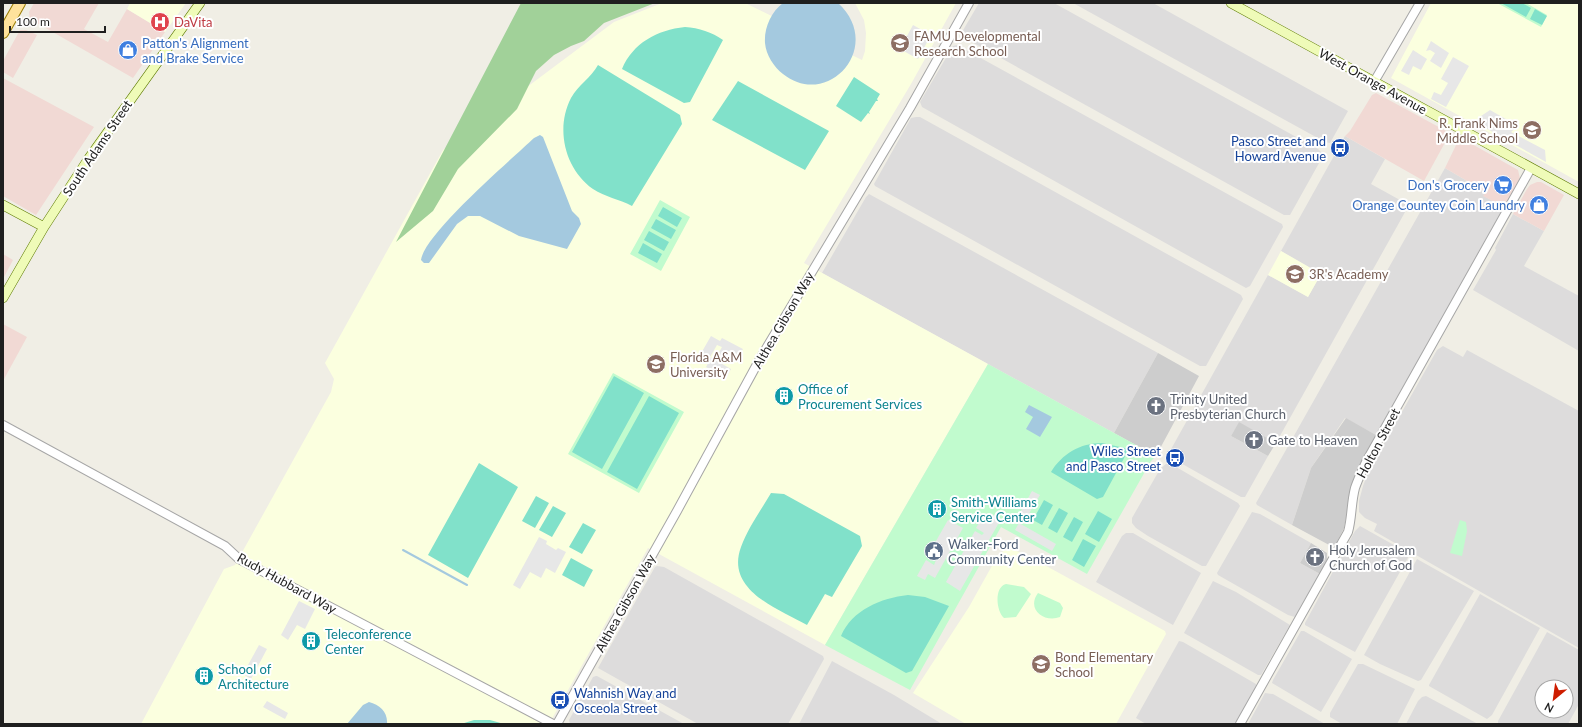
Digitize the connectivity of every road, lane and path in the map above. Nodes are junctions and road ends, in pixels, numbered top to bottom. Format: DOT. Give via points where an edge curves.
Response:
graph roads {
  1 [pos="20,3"];
  2 [pos="200,3"];
  3 [pos="969,3"];
  4 [pos="1231,3"];
  5 [pos="1420,3"];
  6 [pos="3,33"];
  7 [pos="1374,82"];
  8 [pos="1532,168"];
  9 [pos="1579,194"];
  10 [pos="3,205"];
  11 [pos="44,227"];
  12 [pos="3,298"];
  13 [pos="3,425"];
  14 [pos="553,724"];
  15 [pos="557,724"];
  16 [pos="1240,724"];
  1 -- 6 [label="main road"];
  2 -- 11 [label="main road, South Adams Street" via="102,138"];
  3 -- 15 [label="street, Althea Gibson Way" via="761,357"];
  4 -- 7 [label="main road, West Orange Avenue"];
  5 -- 7 [label="street"];
  7 -- 8 [label="main road, West Orange Avenue"];
  8 -- 9 [label="main road, West Orange Avenue"];
  8 -- 16 [label="street, Holton Street" via="1358,477 1348,532"];
  10 -- 11 [label="main road"];
  11 -- 12 [label="main road, South Adams Street"];
  13 -- 14 [label="street, Rudy Hubbard Way" via="225,546 240,559"];
}
